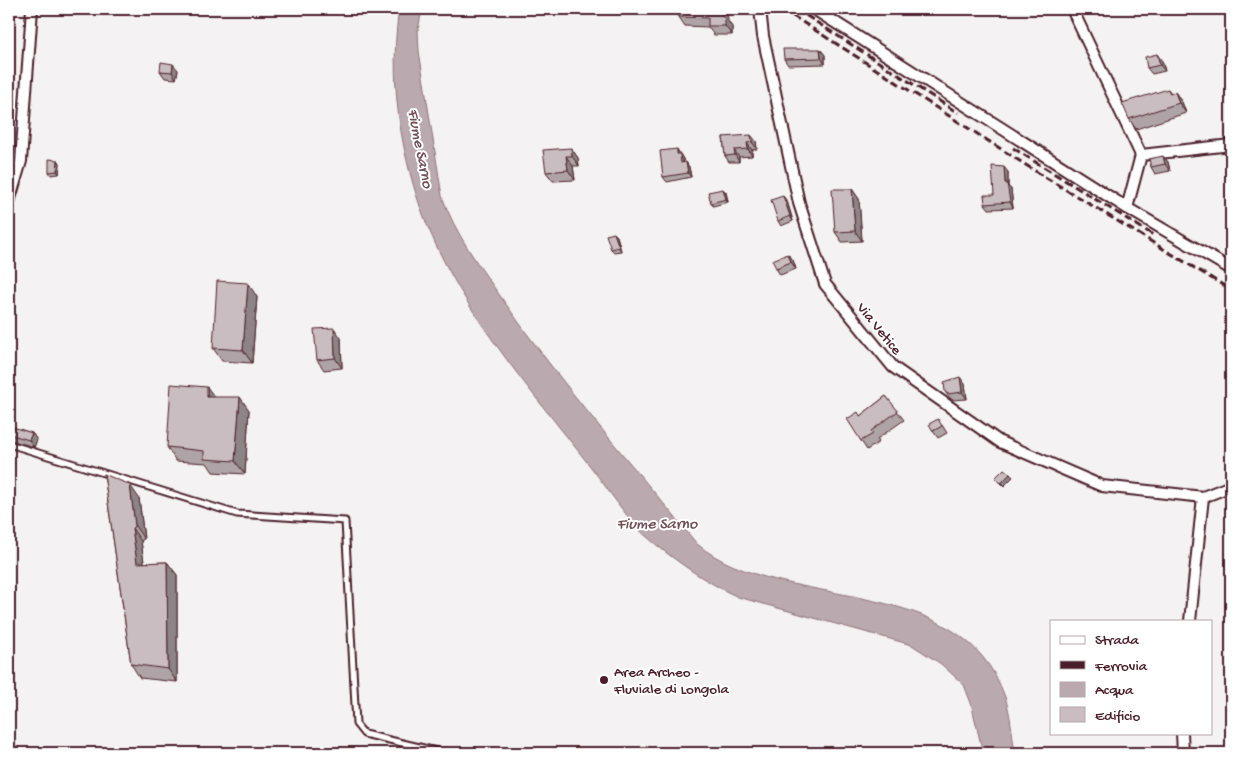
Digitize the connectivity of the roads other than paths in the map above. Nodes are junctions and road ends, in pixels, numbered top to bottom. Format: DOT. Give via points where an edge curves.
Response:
graph roads {
  1 [pos="32,9"];
  2 [pos="760,9"];
  3 [pos="814,9"];
  4 [pos="1072,9"];
  5 [pos="1231,145"];
  6 [pos="1141,155"];
  7 [pos="9,202"];
  8 [pos="1126,208"];
  9 [pos="1231,269"];
  10 [pos="9,444"];
  11 [pos="1231,486"];
  12 [pos="1202,496"];
  13 [pos="1190,620"];
  14 [pos="1182,734"];
  15 [pos="445,753"];
  16 [pos="1183,753"];
  1 -- 7 [label="street" via="21,161"];
  2 -- 12 [label="street, Via Vetice" via="799,203 826,284 892,367 1000,442 1102,486"];
  3 -- 8 [label="street"];
  4 -- 6 [label="street"];
  5 -- 6 [label="street"];
  6 -- 8 [label="street"];
  8 -- 9 [label="street"];
  10 -- 15 [label="lane" via="237,514 345,521 356,724 364,734"];
  11 -- 12 [label="street, Via Vetice"];
  12 -- 13 [label="street"];
  14 -- 16 [label="street"];
}
